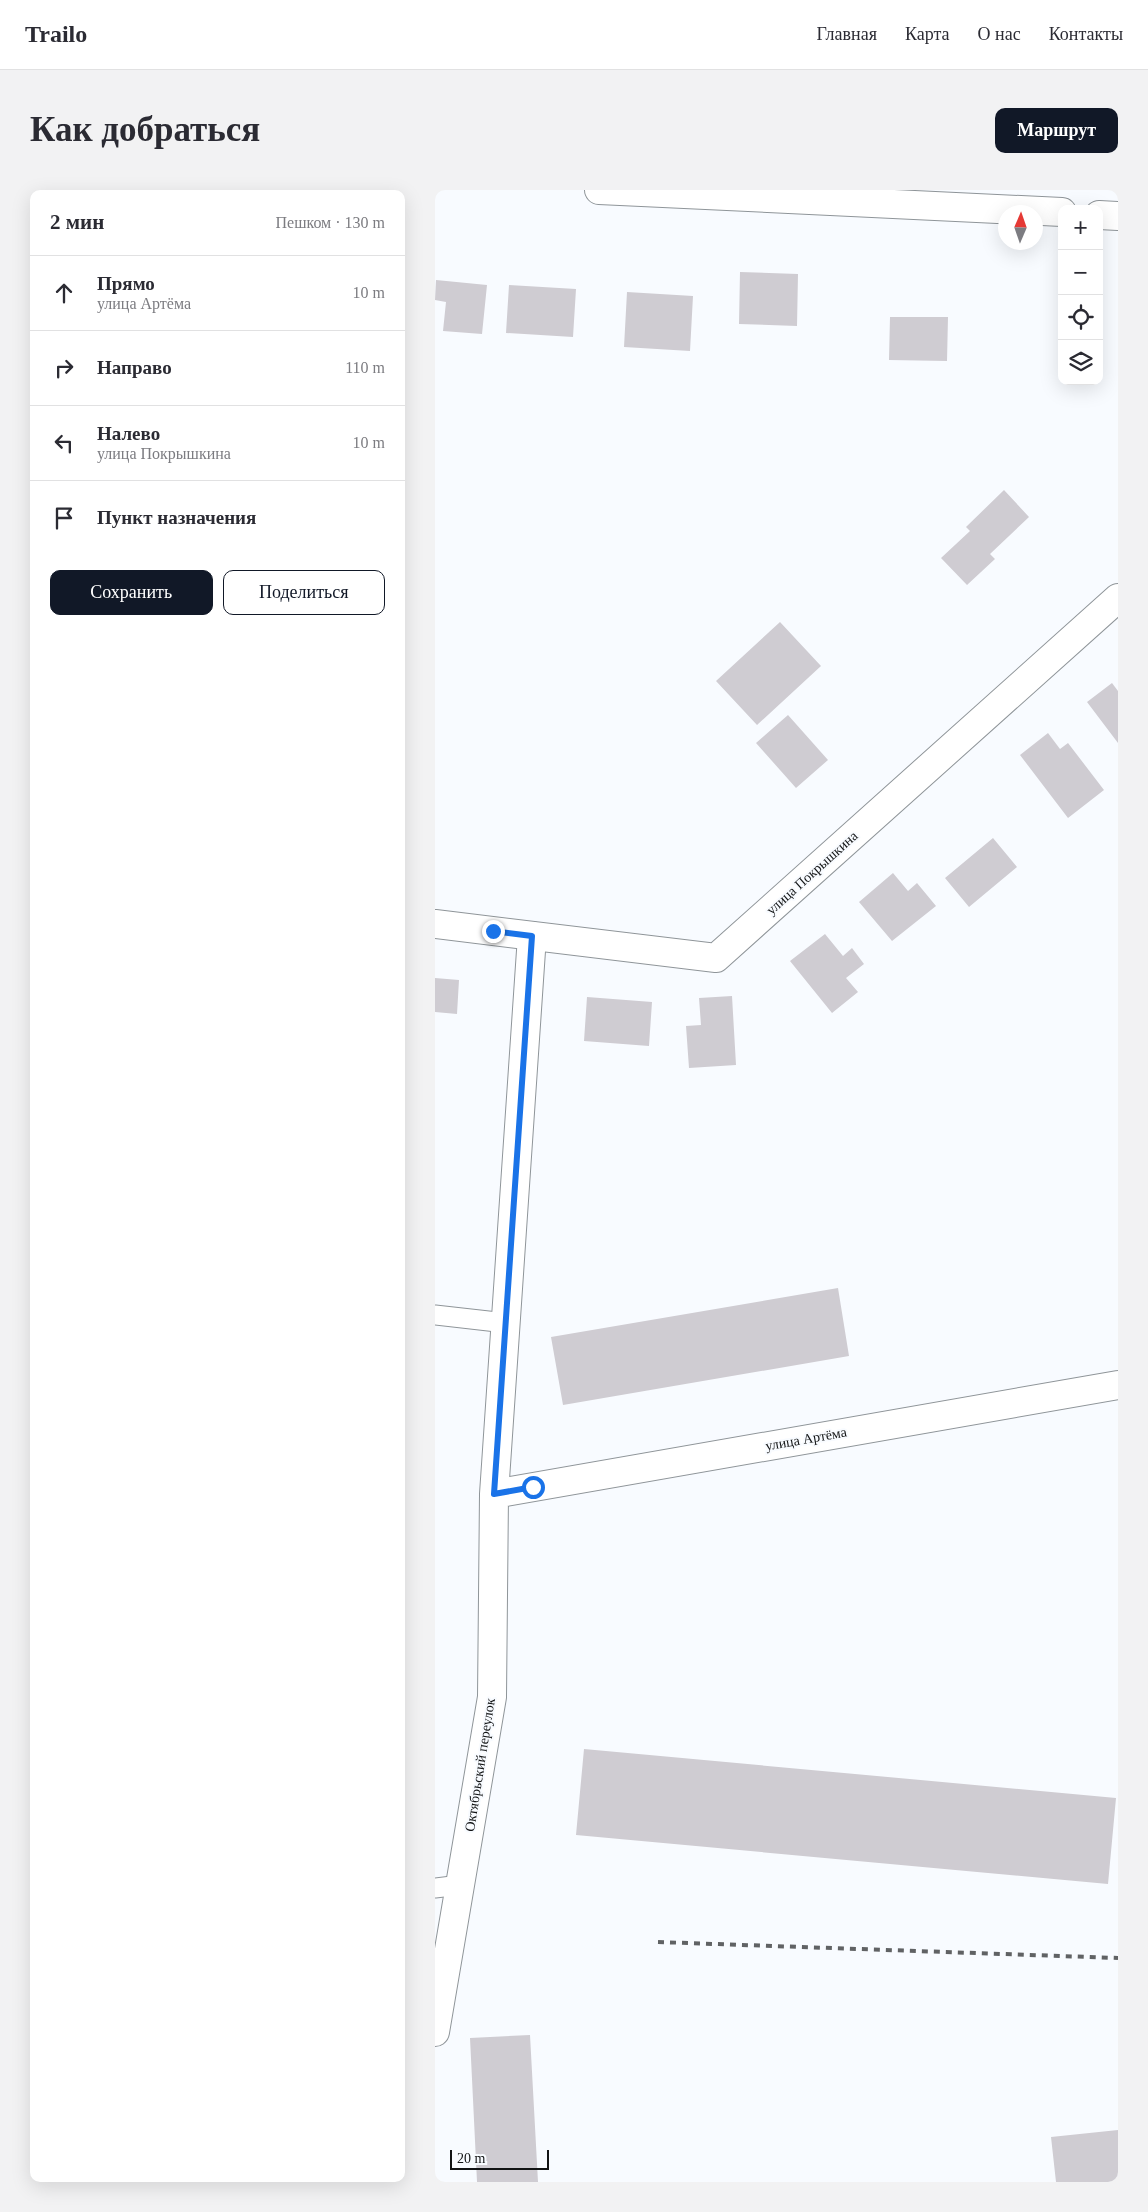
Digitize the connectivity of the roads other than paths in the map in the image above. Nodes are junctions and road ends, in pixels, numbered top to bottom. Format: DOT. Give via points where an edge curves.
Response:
graph roads {
  1 [pos="599,190"];
  2 [pos="1058,212"];
  3 [pos="1103,215"];
  4 [pos="1118,216"];
  5 [pos="1118,598"];
  6 [pos="435,924"];
  7 [pos="532,936"];
  8 [pos="435,1315"];
  9 [pos="506,1324"];
  10 [pos="1118,1385"];
  11 [pos="494,1494"];
  12 [pos="447,1886"];
  13 [pos="435,2032"];
  1 -- 2 [label="street"];
  3 -- 4 [label="street"];
  5 -- 7 [label="street, улица Покрышкина" via="716,958"];
  6 -- 7 [label="street, улица Покрышкина"];
  7 -- 9 [label="street, Октябрьский переулок"];
  8 -- 9 [label="lane"];
  9 -- 11 [label="street, Октябрьский переулок"];
  10 -- 11 [label="street, улица Артёма"];
  11 -- 12 [label="street, Октябрьский переулок" via="491,1697"];
  12 -- 13 [label="street, Октябрьский переулок"];
}
